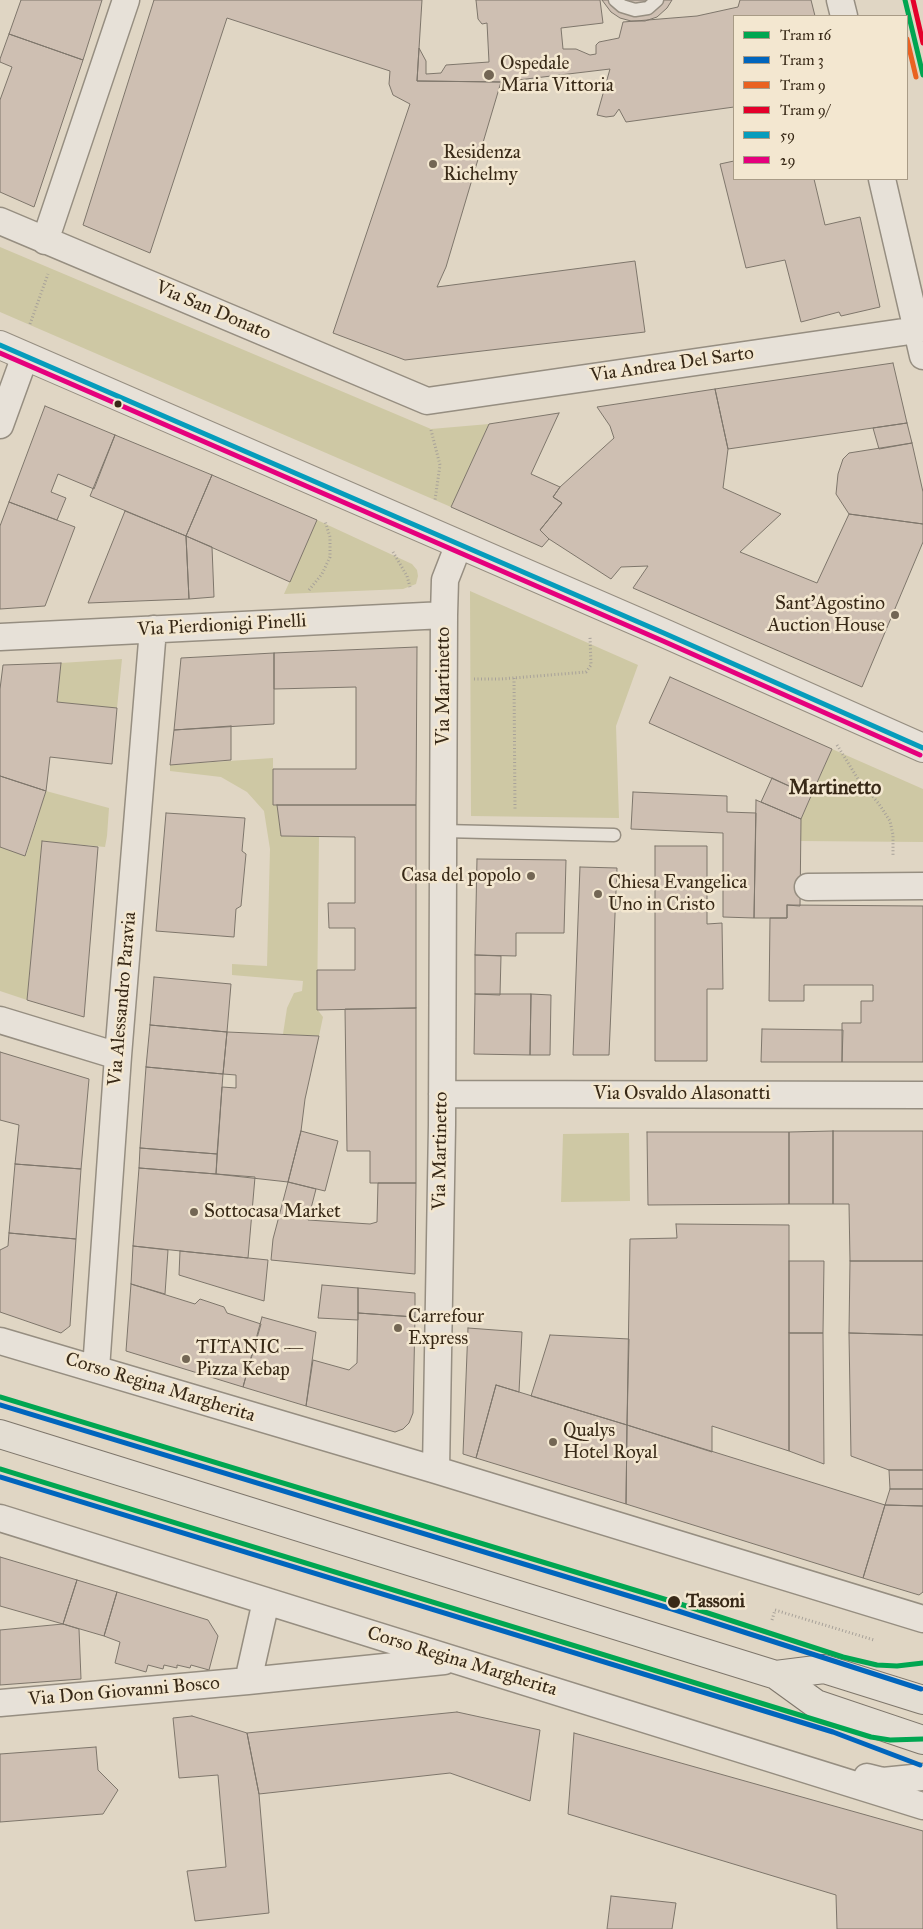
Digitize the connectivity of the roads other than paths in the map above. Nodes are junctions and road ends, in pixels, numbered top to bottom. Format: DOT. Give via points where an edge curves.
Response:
graph roads {
  1 [pos="126,0"];
  2 [pos="615,0"];
  3 [pos="657,0"];
  4 [pos="840,0"];
  5 [pos="844,15"];
  6 [pos="882,180"];
  7 [pos="0,221"];
  8 [pos="45,241"];
  9 [pos="917,330"];
  10 [pos="0,344"];
  11 [pos="25,356"];
  12 [pos="923,356"];
  13 [pos="427,401"];
  14 [pos="0,426"];
  15 [pos="459,544"];
  16 [pos="444,615"];
  17 [pos="153,628"];
  18 [pos="0,637"];
  19 [pos="923,748"];
  20 [pos="443,831"];
  21 [pos="614,835"];
  22 [pos="923,886"];
  23 [pos="808,887"];
  24 [pos="0,1020"];
  25 [pos="118,1056"];
  26 [pos="442,1094"];
  27 [pos="923,1095"];
  28 [pos="0,1340"];
  29 [pos="96,1369"];
  30 [pos="0,1434"];
  31 [pos="436,1470"];
  32 [pos="0,1518"];
  33 [pos="266,1601"];
  34 [pos="923,1619"];
  35 [pos="455,1660"];
  36 [pos="776,1675"];
  37 [pos="248,1681"];
  38 [pos="923,1700"];
  39 [pos="0,1703"];
  40 [pos="923,1740"];
  41 [pos="817,1772"];
  42 [pos="923,1777"];
  43 [pos="923,1806"];
  1 -- 8 [label="street"];
  2 -- 3 [label="lane" via="634,10 648,8"];
  4 -- 5 [label="street"];
  6 -- 9 [label="street"];
  7 -- 8 [label="street, Via San Donato"];
  8 -- 13 [label="street, Via San Donato"];
  9 -- 12 [label="street"];
  9 -- 13 [label="street, Via Andrea Del Sarto"];
  10 -- 11 [label="street"];
  11 -- 14 [label="street"];
  11 -- 15 [label="street"];
  15 -- 16 [label="street, Via Martinetto" via="445,580"];
  15 -- 19 [label="street"];
  16 -- 17 [label="street, Via Pierdionigi Pinelli"];
  16 -- 20 [label="street, Via Martinetto"];
  17 -- 18 [label="street, Via Pierdionigi Pinelli"];
  17 -- 25 [label="street, Via Alessandro Paravia"];
  20 -- 21 [label="lane"];
  20 -- 26 [label="street, Via Martinetto"];
  22 -- 23 [label="street"];
  24 -- 25 [label="street"];
  25 -- 29 [label="street, Via Alessandro Paravia"];
  26 -- 27 [label="street, Via Osvaldo Alasonatti"];
  26 -- 31 [label="street, Via Martinetto"];
  28 -- 29 [label="street, Corso Regina Margherita"];
  29 -- 31 [label="street, Corso Regina Margherita"];
  30 -- 36 [label="main road"];
  31 -- 34 [label="street, Corso Regina Margherita"];
  32 -- 33 [label="street, Corso Regina Margherita"];
  33 -- 35 [label="street, Corso Regina Margherita"];
  33 -- 37 [label="street"];
  35 -- 37 [label="street, Via Don Giovanni Bosco"];
  35 -- 41 [label="street, Corso Regina Margherita"];
  36 -- 38 [label="main road" via="824,1669"];
  36 -- 40 [label="main road" via="816,1704"];
  37 -- 39 [label="street, Via Don Giovanni Bosco"];
  41 -- 42 [label="street" via="841,1772 883,1781"];
  41 -- 43 [label="street, Corso Regina Margherita"];
}
